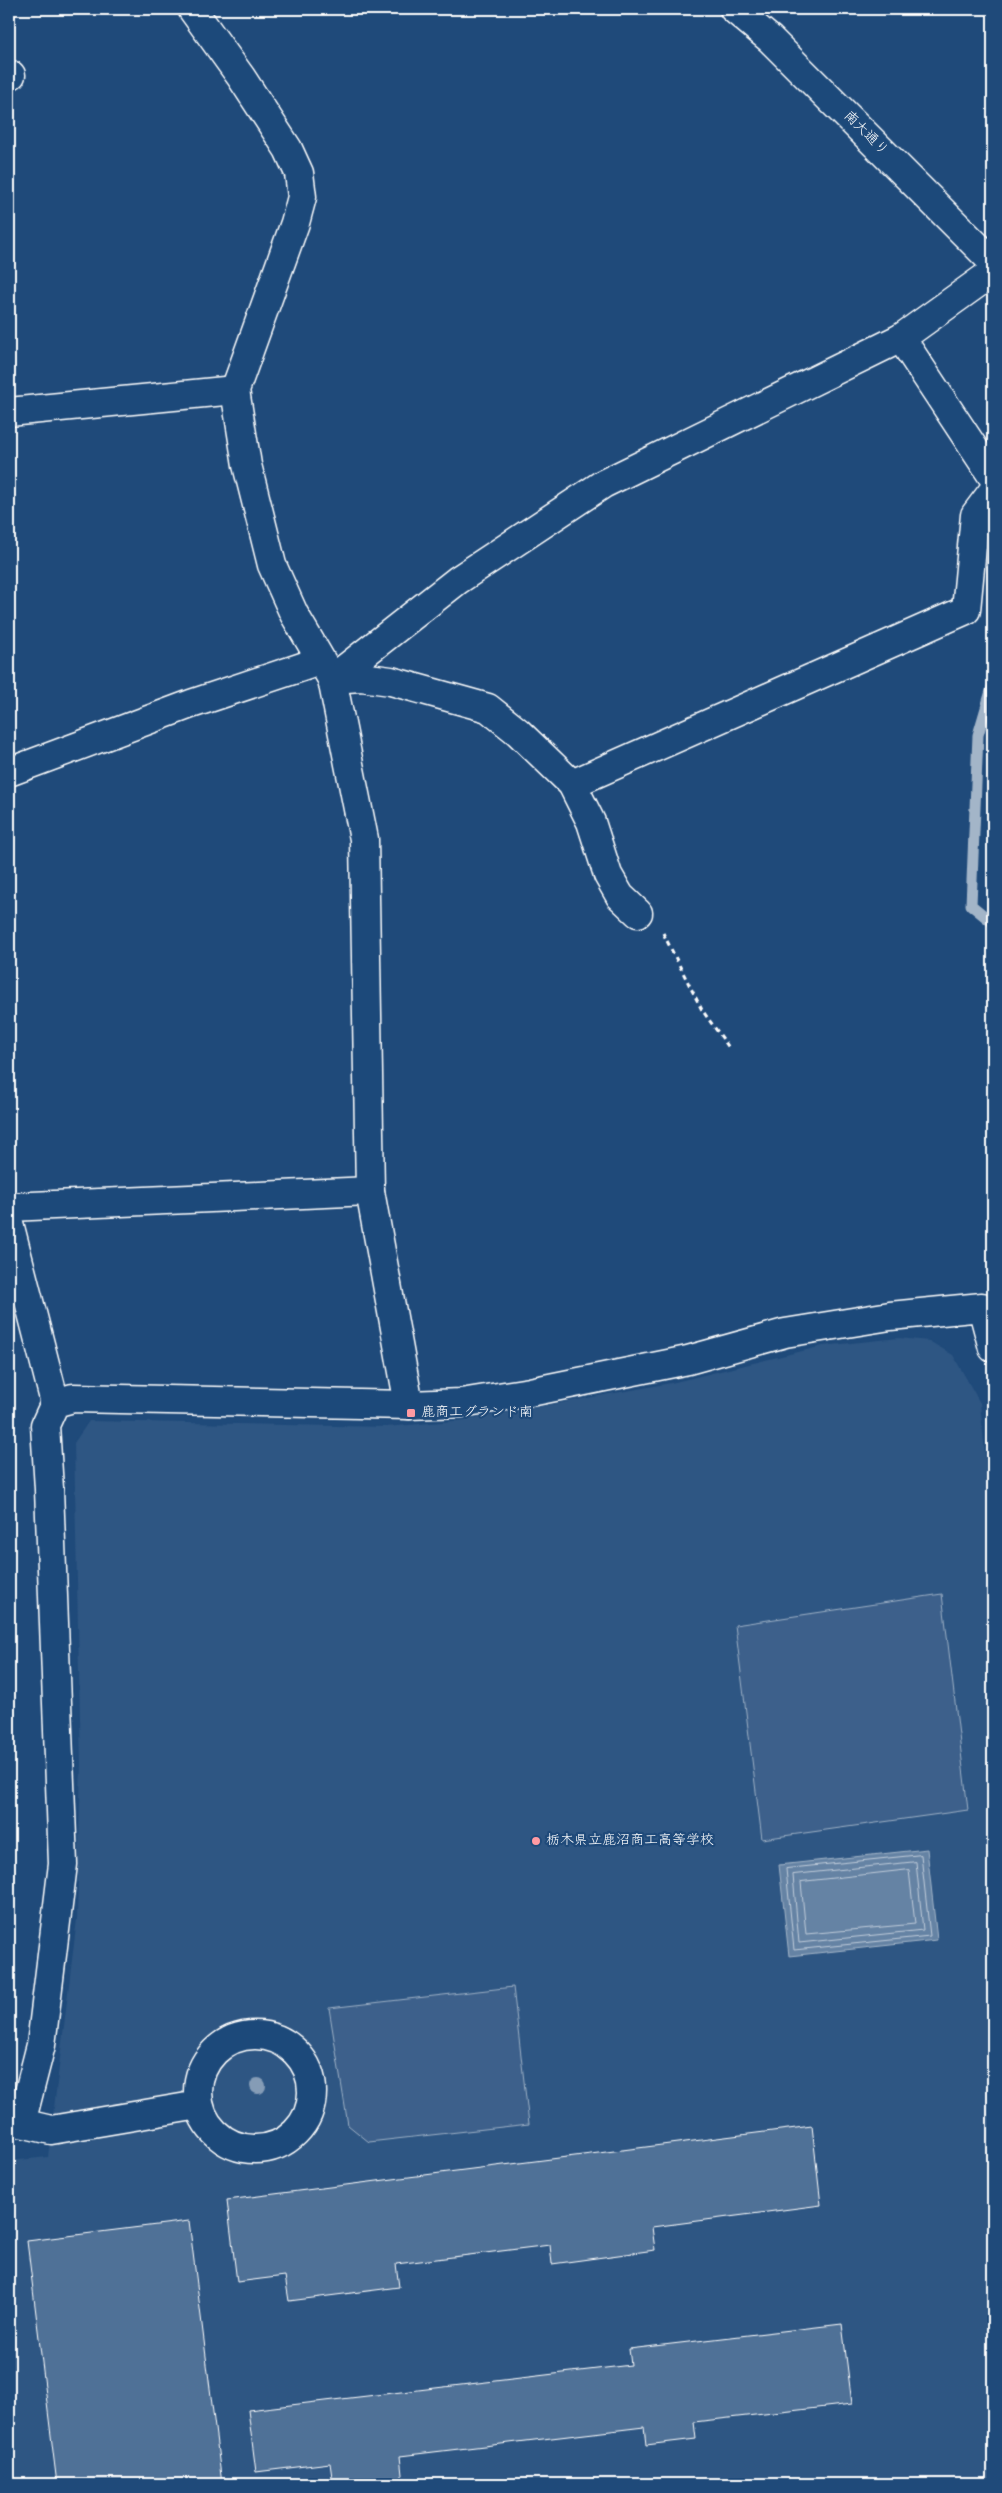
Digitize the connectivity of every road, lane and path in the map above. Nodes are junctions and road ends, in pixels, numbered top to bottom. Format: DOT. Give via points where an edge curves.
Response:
graph roads {
  1 [pos="192,9"];
  2 [pos="734,9"];
  3 [pos="993,262"];
  4 [pos="993,272"];
  5 [pos="901,338"];
  6 [pos="235,390"];
  7 [pos="9,412"];
  8 [pos="993,477"];
  9 [pos="993,491"];
  10 [pos="326,670"];
  11 [pos="9,772"];
  12 [pos="572,784"];
  13 [pos="638,913"];
  14 [pos="730,1049"];
  15 [pos="370,1191"];
  16 [pos="9,1207"];
  17 [pos="9,1223"];
  18 [pos="987,1305"];
  19 [pos="993,1348"];
  20 [pos="9,1396"];
  21 [pos="18,1396"];
  22 [pos="55,1403"];
  23 [pos="409,1405"];
  24 [pos="199,2106"];
  25 [pos="15,2123"];
  1 -- 6 [label="street" via="241,76 300,172 302,197 295,223"];
  2 -- 3 [label="street, 南大通り" via="770,39"];
  4 -- 5 [label="street"];
  5 -- 8 [label="street"];
  5 -- 10 [label="street" via="603,484"];
  6 -- 7 [label="street"];
  6 -- 10 [label="street" via="247,465 272,565 294,614"];
  9 -- 12 [label="street" via="975,516 966,610"];
  10 -- 11 [label="street" via="191,704"];
  10 -- 12 [label="street" via="391,681 488,708"];
  10 -- 15 [label="street" via="364,839"];
  12 -- 13 [label="street" via="591,822 608,875 620,896"];
  13 -- 14 [label="path" via="661,930 702,1010"];
  15 -- 16 [label="street"];
  15 -- 23 [label="street"];
  17 -- 22 [label="street"];
  18 -- 19 [label="street"];
  18 -- 23 [label="street" via="784,1333 688,1360 530,1392 461,1403"];
  20 -- 21 [label="path"];
  22 -- 23 [label="street" via="73,1398"];
  22 -- 25 [label="street" via="44,1425 63,1864 41,2045"];
  24 -- 24 [label="street" via="198,2087 203,2068 229,2041 267,2036 284,2043 299,2055 309,2072 313,2090 311,2108 302,2126 290,2139 273,2147 254,2150 235,2146 219,2137 206,2123"];
  24 -- 25 [label="street" via="52,2130"];
}
